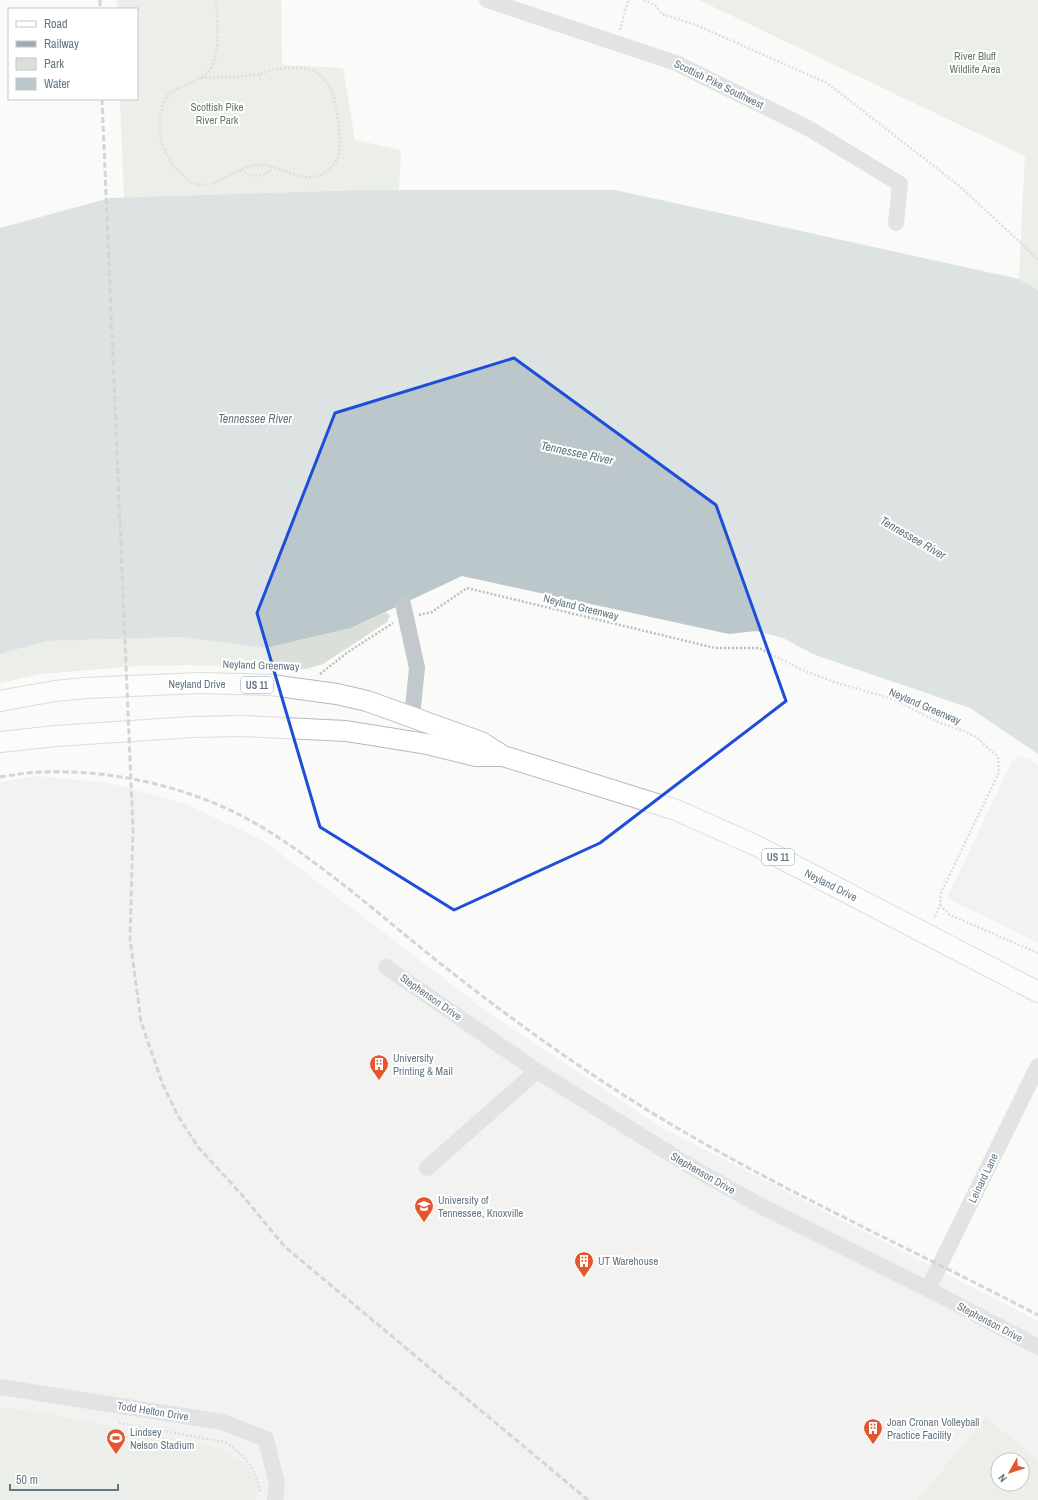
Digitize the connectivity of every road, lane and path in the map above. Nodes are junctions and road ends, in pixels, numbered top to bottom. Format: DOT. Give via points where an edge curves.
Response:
graph roads {
  1 [pos="216,0"];
  2 [pos="487,0"];
  3 [pos="630,0"];
  4 [pos="644,0"];
  5 [pos="617,42"];
  6 [pos="259,74"];
  7 [pos="201,78"];
  8 [pos="262,81"];
  9 [pos="274,168"];
  10 [pos="241,169"];
  11 [pos="896,223"];
  12 [pos="1038,259"];
  13 [pos="405,611"];
  14 [pos="318,676"];
  15 [pos="0,701"];
  16 [pos="412,717"];
  17 [pos="0,742"];
  18 [pos="503,756"];
  19 [pos="940,905"];
  20 [pos="927,935"];
  21 [pos="1038,953"];
  22 [pos="386,967"];
  23 [pos="1038,992"];
  24 [pos="1038,1066"];
  25 [pos="537,1071"];
  26 [pos="427,1168"];
  27 [pos="928,1289"];
  28 [pos="1038,1347"];
  29 [pos="0,1387"];
  30 [pos="112,1421"];
  31 [pos="268,1499"];
  1 -- 7 [label="path" via="215,57 211,67"];
  2 -- 5 [label="street, Scottish Pike Southwest"];
  3 -- 5 [label="path"];
  4 -- 12 [label="path" via="655,4 662,14 696,25 827,83 957,184"];
  5 -- 11 [label="street, Scottish Pike Southwest" via="676,62 808,128 900,184"];
  6 -- 7 [label="path"];
  6 -- 8 [label="path"];
  6 -- 9 [label="path" via="274,69 312,70 324,79 332,92 338,123 340,146 336,163 326,172 313,178 299,178"];
  7 -- 10 [label="path" via="173,91 165,100 159,121 161,140 178,172 193,183 205,185"];
  9 -- 10 [label="path" via="261,165"];
  9 -- 10 [label="path" via="261,176 251,176"];
  13 -- 14 [label="path, Neyland Greenway" via="396,622 348,652"];
  13 -- 16 [label="street" via="417,668"];
  13 -- 19 [label="path, Neyland Greenway" via="432,612 467,588 715,648 759,648 800,669 892,699 940,723 976,737 998,757 999,772 941,893"];
  15 -- 16 [label="main road, Neyland Drive / US 11" via="86,688 199,683 271,685 337,694"];
  16 -- 18 [label="main road, Neyland Drive / US 11" via="481,742"];
  17 -- 18 [label="main road, Neyland Drive / US 11" via="192,727 243,726 346,731 421,742 476,756"];
  18 -- 20 [label="main road, Neyland Drive / US 11" via="676,810 757,846"];
  19 -- 20 [label="path, Neyland Greenway"];
  19 -- 21 [label="path" via="950,915"];
  20 -- 23 [label="main road, Neyland Drive / US 11"];
  22 -- 25 [label="street, Stephenson Drive"];
  24 -- 27 [label="street, Leinard Lane"];
  25 -- 26 [label="street"];
  25 -- 27 [label="street, Stephenson Drive" via="693,1168 761,1206"];
  27 -- 28 [label="street, Stephenson Drive"];
  29 -- 31 [label="street, Todd Helton Drive" via="222,1422 266,1439 278,1484"];
  30 -- 31 [label="path" via="224,1442 247,1460"];
}
